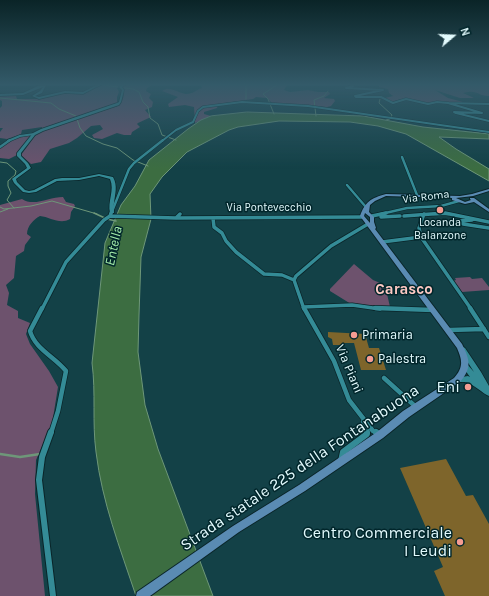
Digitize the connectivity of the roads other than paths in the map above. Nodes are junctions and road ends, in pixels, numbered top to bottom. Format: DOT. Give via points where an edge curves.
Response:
graph roads {
  1 [pos="92,113"];
  2 [pos="197,113"];
  3 [pos="361,113"];
  4 [pos="456,113"];
  5 [pos="489,121"];
  6 [pos="489,132"];
  7 [pos="34,134"];
  8 [pos="0,147"];
  9 [pos="402,157"];
  10 [pos="347,185"];
  11 [pos="489,190"];
  12 [pos="478,194"];
  13 [pos="417,195"];
  14 [pos="467,197"];
  15 [pos="458,199"];
  16 [pos="472,202"];
  17 [pos="367,205"];
  18 [pos="393,211"];
  19 [pos="488,211"];
  20 [pos="112,214"];
  21 [pos="180,214"];
  22 [pos="424,214"];
  23 [pos="400,216"];
  24 [pos="368,217"];
  25 [pos="176,218"];
  26 [pos="213,218"];
  27 [pos="489,223"];
  28 [pos="368,224"];
  29 [pos="489,228"];
  30 [pos="421,237"];
  31 [pos="380,239"];
  32 [pos="294,280"];
  33 [pos="303,307"];
  34 [pos="434,310"];
  35 [pos="449,330"];
  36 [pos="484,330"];
  37 [pos="489,337"];
  38 [pos="460,346"];
  39 [pos="465,363"];
  40 [pos="479,374"];
  41 [pos="384,378"];
  42 [pos="457,380"];
  43 [pos="489,393"];
  44 [pos="416,407"];
  45 [pos="357,411"];
  46 [pos="380,435"];
  47 [pos="341,461"];
  48 [pos="53,596"];
  49 [pos="141,596"];
  1 -- 7 [label="street"];
  2 -- 20 [label="street" via="193,122 176,130 134,163 129,169"];
  3 -- 6 [label="street" via="426,125"];
  4 -- 5 [label="street"];
  7 -- 8 [label="street" via="12,138"];
  7 -- 20 [label="street" via="19,153 19,157 29,166 28,169 14,179 15,182 27,192 32,192 62,179 105,175 114,179"];
  9 -- 13 [label="street"];
  10 -- 17 [label="street"];
  11 -- 12 [label="main road"];
  12 -- 14 [label="main road"];
  12 -- 16 [label="main road"];
  13 -- 15 [label="main road"];
  13 -- 17 [label="main road" via="386,195"];
  14 -- 15 [label="main road"];
  14 -- 16 [label="main road"];
  15 -- 16 [label="main road"];
  15 -- 18 [label="street, Via Roma" via="441,206"];
  16 -- 19 [label="main road"];
  17 -- 24 [label="main road"];
  18 -- 23 [label="street"];
  18 -- 24 [label="street, Via Roma"];
  20 -- 25 [label="street, Via Pontevecchio"];
  20 -- 48 [label="street" via="66,262 30,331 32,339 66,371 55,422 41,457 39,480"];
  21 -- 25 [label="street"];
  22 -- 23 [label="street"];
  22 -- 27 [label="street" via="445,213"];
  22 -- 30 [label="street" via="419,228"];
  23 -- 24 [label="street"];
  24 -- 26 [label="street, Via Pontevecchio"];
  24 -- 28 [label="main road"];
  24 -- 31 [label="main road"];
  25 -- 26 [label="street, Via Pontevecchio"];
  26 -- 32 [label="street" via="214,227 222,233 236,252 264,274 282,275"];
  27 -- 29 [label="street" via="460,221 463,224"];
  28 -- 31 [label="main road"];
  28 -- 32 [label="street" via="331,246"];
  30 -- 31 [label="street"];
  30 -- 36 [label="street"];
  31 -- 34 [label="main road"];
  32 -- 33 [label="street, Via Piani"];
  33 -- 34 [label="street"];
  33 -- 45 [label="street, Via Piani" via="328,347 349,400"];
  34 -- 35 [label="main road"];
  35 -- 36 [label="street"];
  35 -- 38 [label="main road"];
  36 -- 37 [label="street"];
  38 -- 39 [label="main road"];
  38 -- 40 [label="street"];
  39 -- 40 [label="street"];
  39 -- 42 [label="main road, Strada statale 225 della Fontanabuona" via="464,373"];
  39 -- 43 [label="street"];
  40 -- 43 [label="street"];
  41 -- 44 [label="street"];
  42 -- 43 [label="street" via="468,379"];
  42 -- 44 [label="main road, Strada statale 225 della Fontanabuona"];
  44 -- 46 [label="main road, Strada statale 225 della Fontanabuona"];
  45 -- 46 [label="street, Via Piani" via="373,431"];
  45 -- 47 [label="street" via="367,434 343,452"];
  46 -- 47 [label="main road, Strada statale 225 della Fontanabuona"];
  47 -- 49 [label="main road, Strada statale 225 della Fontanabuona" via="236,529"];
}
